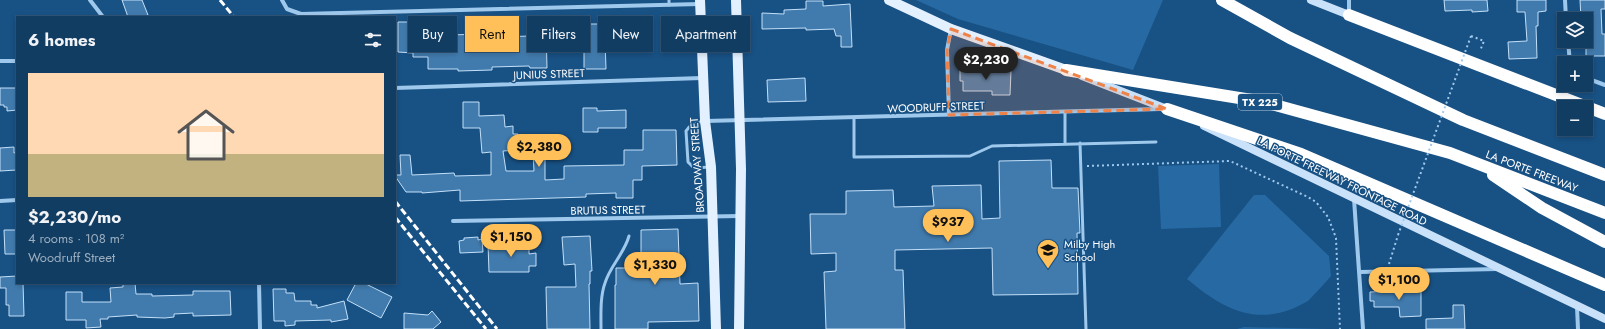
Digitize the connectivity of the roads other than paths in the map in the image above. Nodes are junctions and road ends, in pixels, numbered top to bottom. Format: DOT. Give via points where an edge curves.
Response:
graph roads {
  1 [pos="90,0"];
  2 [pos="282,0"];
  3 [pos="736,0"];
  4 [pos="889,0"];
  5 [pos="1222,0"];
  6 [pos="1311,0"];
  7 [pos="1349,0"];
  8 [pos="1565,0"];
  9 [pos="669,2"];
  10 [pos="700,2"];
  11 [pos="1566,12"];
  12 [pos="1349,15"];
  13 [pos="102,16"];
  14 [pos="951,29"];
  15 [pos="0,61"];
  16 [pos="16,61"];
  17 [pos="1066,70"];
  18 [pos="703,78"];
  19 [pos="1593,81"];
  20 [pos="1605,85"];
  21 [pos="396,88"];
  22 [pos="1167,109"];
  23 [pos="1065,112"];
  24 [pos="1605,114"];
  25 [pos="949,116"];
  26 [pos="854,118"];
  27 [pos="705,121"];
  28 [pos="740,121"];
  29 [pos="1156,142"];
  30 [pos="1080,143"];
  31 [pos="1065,144"];
  32 [pos="1475,163"];
  33 [pos="711,167"];
  34 [pos="1605,175"];
  35 [pos="1354,199"];
  36 [pos="16,200"];
  37 [pos="0,201"];
  38 [pos="1605,212"];
  39 [pos="740,216"];
  40 [pos="713,217"];
  41 [pos="453,222"];
  42 [pos="630,236"];
  43 [pos="1605,242"];
  44 [pos="1500,269"];
  45 [pos="1360,272"];
  46 [pos="259,284"];
  47 [pos="1605,285"];
  48 [pos="1577,306"];
  49 [pos="1605,319"];
  50 [pos="260,329"];
  51 [pos="601,329"];
  52 [pos="716,329"];
  53 [pos="739,329"];
  54 [pos="1086,329"];
  55 [pos="1363,329"];
  56 [pos="1578,329"];
  1 -- 13 [label="street"];
  2 -- 9 [label="street" via="287,9 301,14"];
  3 -- 28 [label="main road"];
  4 -- 14 [label="main road"];
  5 -- 34 [label="highway, LA PORTE FREEWAY" via="1290,38 1463,120"];
  6 -- 12 [label="main road"];
  7 -- 12 [label="street"];
  8 -- 11 [label="street"];
  9 -- 10 [label="street"];
  10 -- 18 [label="main road, BROADWAY STREET"];
  12 -- 24 [label="highway"];
  14 -- 17 [label="main road"];
  14 -- 25 [label="street" via="947,50"];
  15 -- 16 [label="street"];
  17 -- 22 [label="main road, LA PORTE FREEWAY FRONTAGE ROAD"];
  17 -- 32 [label="highway, LA PORTE FREEWAY / TX 225" via="1264,102 1450,153"];
  18 -- 21 [label="street, JUNIUS STREET"];
  18 -- 27 [label="main road, BROADWAY STREET"];
  19 -- 20 [label="street"];
  22 -- 23 [label="street, WOODRUFF STREET"];
  22 -- 35 [label="main road, LA PORTE FREEWAY FRONTAGE ROAD"];
  22 -- 47 [label="highway" via="1301,154"];
  23 -- 25 [label="street, WOODRUFF STREET"];
  23 -- 31 [label="lane"];
  25 -- 26 [label="street, WOODRUFF STREET"];
  26 -- 28 [label="street, WOODRUFF STREET"];
  26 -- 31 [label="lane" via="854,157 970,156 992,146"];
  27 -- 28 [label="street, WOODRUFF STREET"];
  27 -- 33 [label="main road, BROADWAY STREET"];
  27 -- 33 [label="lane" via="693,123 686,131 688,162 694,168"];
  28 -- 39 [label="main road"];
  29 -- 30 [label="lane"];
  30 -- 31 [label="lane"];
  30 -- 54 [label="lane"];
  32 -- 38 [label="highway, LA PORTE FREEWAY / TX 225"];
  32 -- 43 [label="highway" via="1542,208"];
  33 -- 40 [label="main road, BROADWAY STREET"];
  35 -- 44 [label="main road, LA PORTE FREEWAY FRONTAGE ROAD"];
  35 -- 45 [label="street"];
  36 -- 37 [label="street"];
  39 -- 40 [label="street, BRUTUS STREET"];
  39 -- 53 [label="main road"];
  40 -- 41 [label="street, BRUTUS STREET"];
  40 -- 52 [label="main road, BROADWAY STREET"];
  42 -- 51 [label="lane" via="626,248 605,282 601,298"];
  44 -- 45 [label="street"];
  44 -- 48 [label="main road, LA PORTE FREEWAY FRONTAGE ROAD"];
  45 -- 55 [label="street"];
  46 -- 50 [label="street"];
  48 -- 49 [label="main road, LA PORTE FREEWAY FRONTAGE ROAD"];
  48 -- 56 [label="street"];
}
